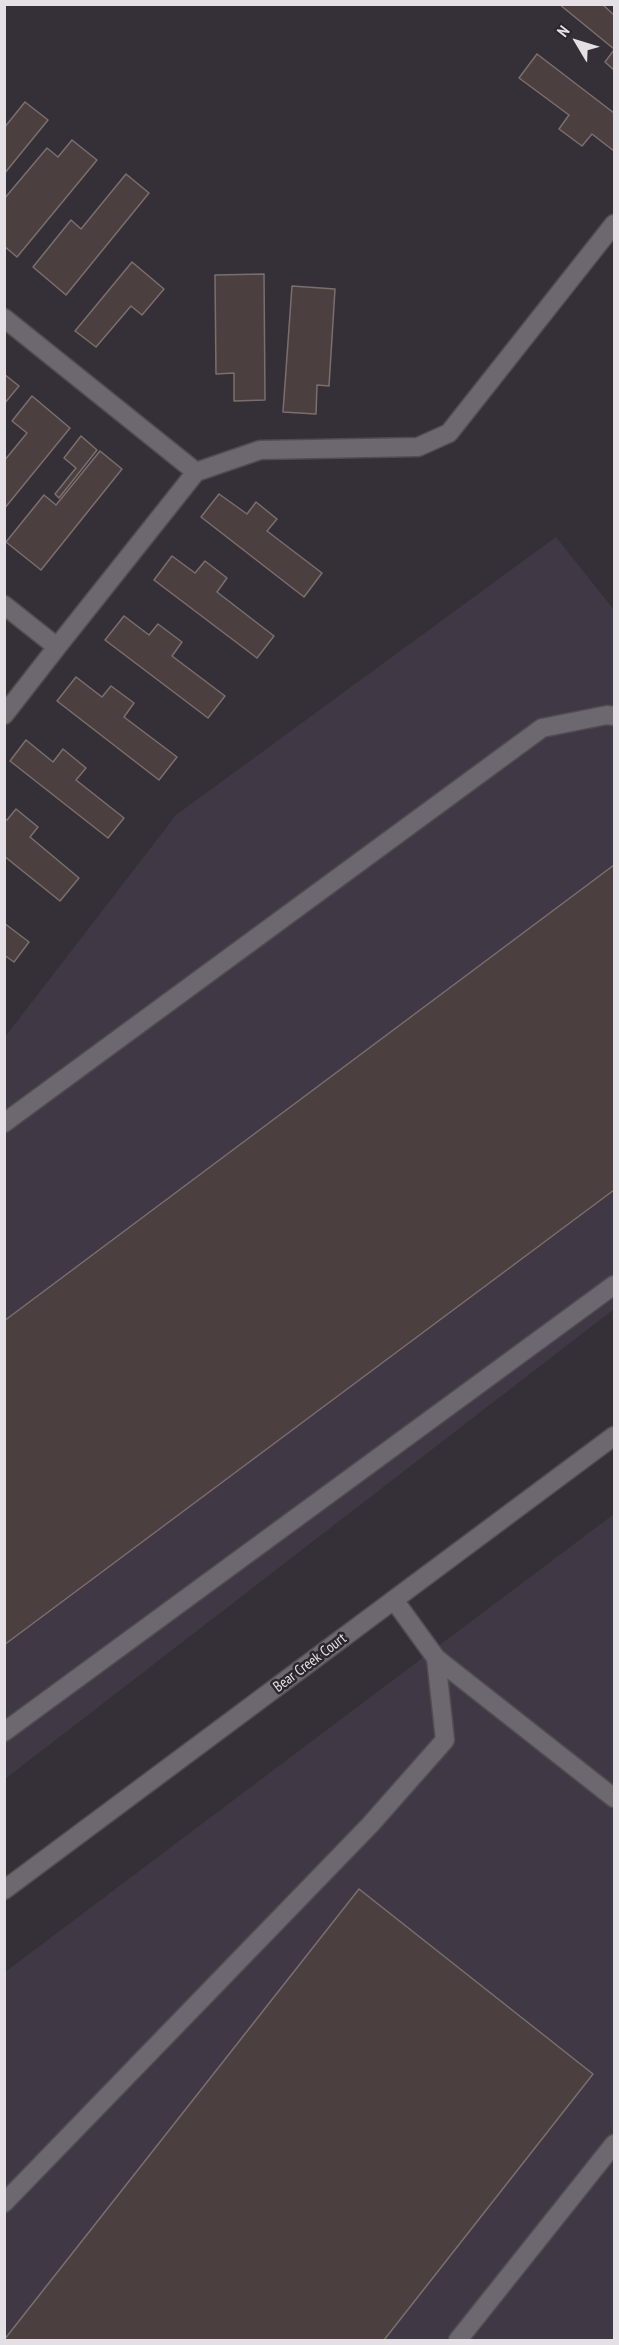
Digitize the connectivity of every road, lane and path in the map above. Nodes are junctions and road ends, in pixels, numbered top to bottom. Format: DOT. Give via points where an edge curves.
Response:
graph roads {
  1 [pos="615,224"];
  2 [pos="4,318"];
  3 [pos="196,472"];
  4 [pos="4,605"];
  5 [pos="57,647"];
  6 [pos="4,716"];
  7 [pos="615,716"];
  8 [pos="4,1123"];
  9 [pos="615,1285"];
  10 [pos="615,1436"];
  11 [pos="394,1600"];
  12 [pos="436,1659"];
  13 [pos="4,1732"];
  14 [pos="615,1798"];
  15 [pos="4,1890"];
  16 [pos="615,2144"];
  17 [pos="4,2203"];
  18 [pos="458,2340"];
  1 -- 3 [label="street" via="450,433 418,447 260,450"];
  2 -- 3 [label="street"];
  3 -- 5 [label="street"];
  4 -- 5 [label="street"];
  5 -- 6 [label="street"];
  7 -- 8 [label="street" via="542,728"];
  9 -- 13 [label="street"];
  10 -- 11 [label="street, Bear Creek Court"];
  11 -- 12 [label="street"];
  11 -- 15 [label="street, Bear Creek Court"];
  12 -- 14 [label="street"];
  12 -- 17 [label="street" via="445,1740 370,1826"];
  16 -- 18 [label="street"];
}
